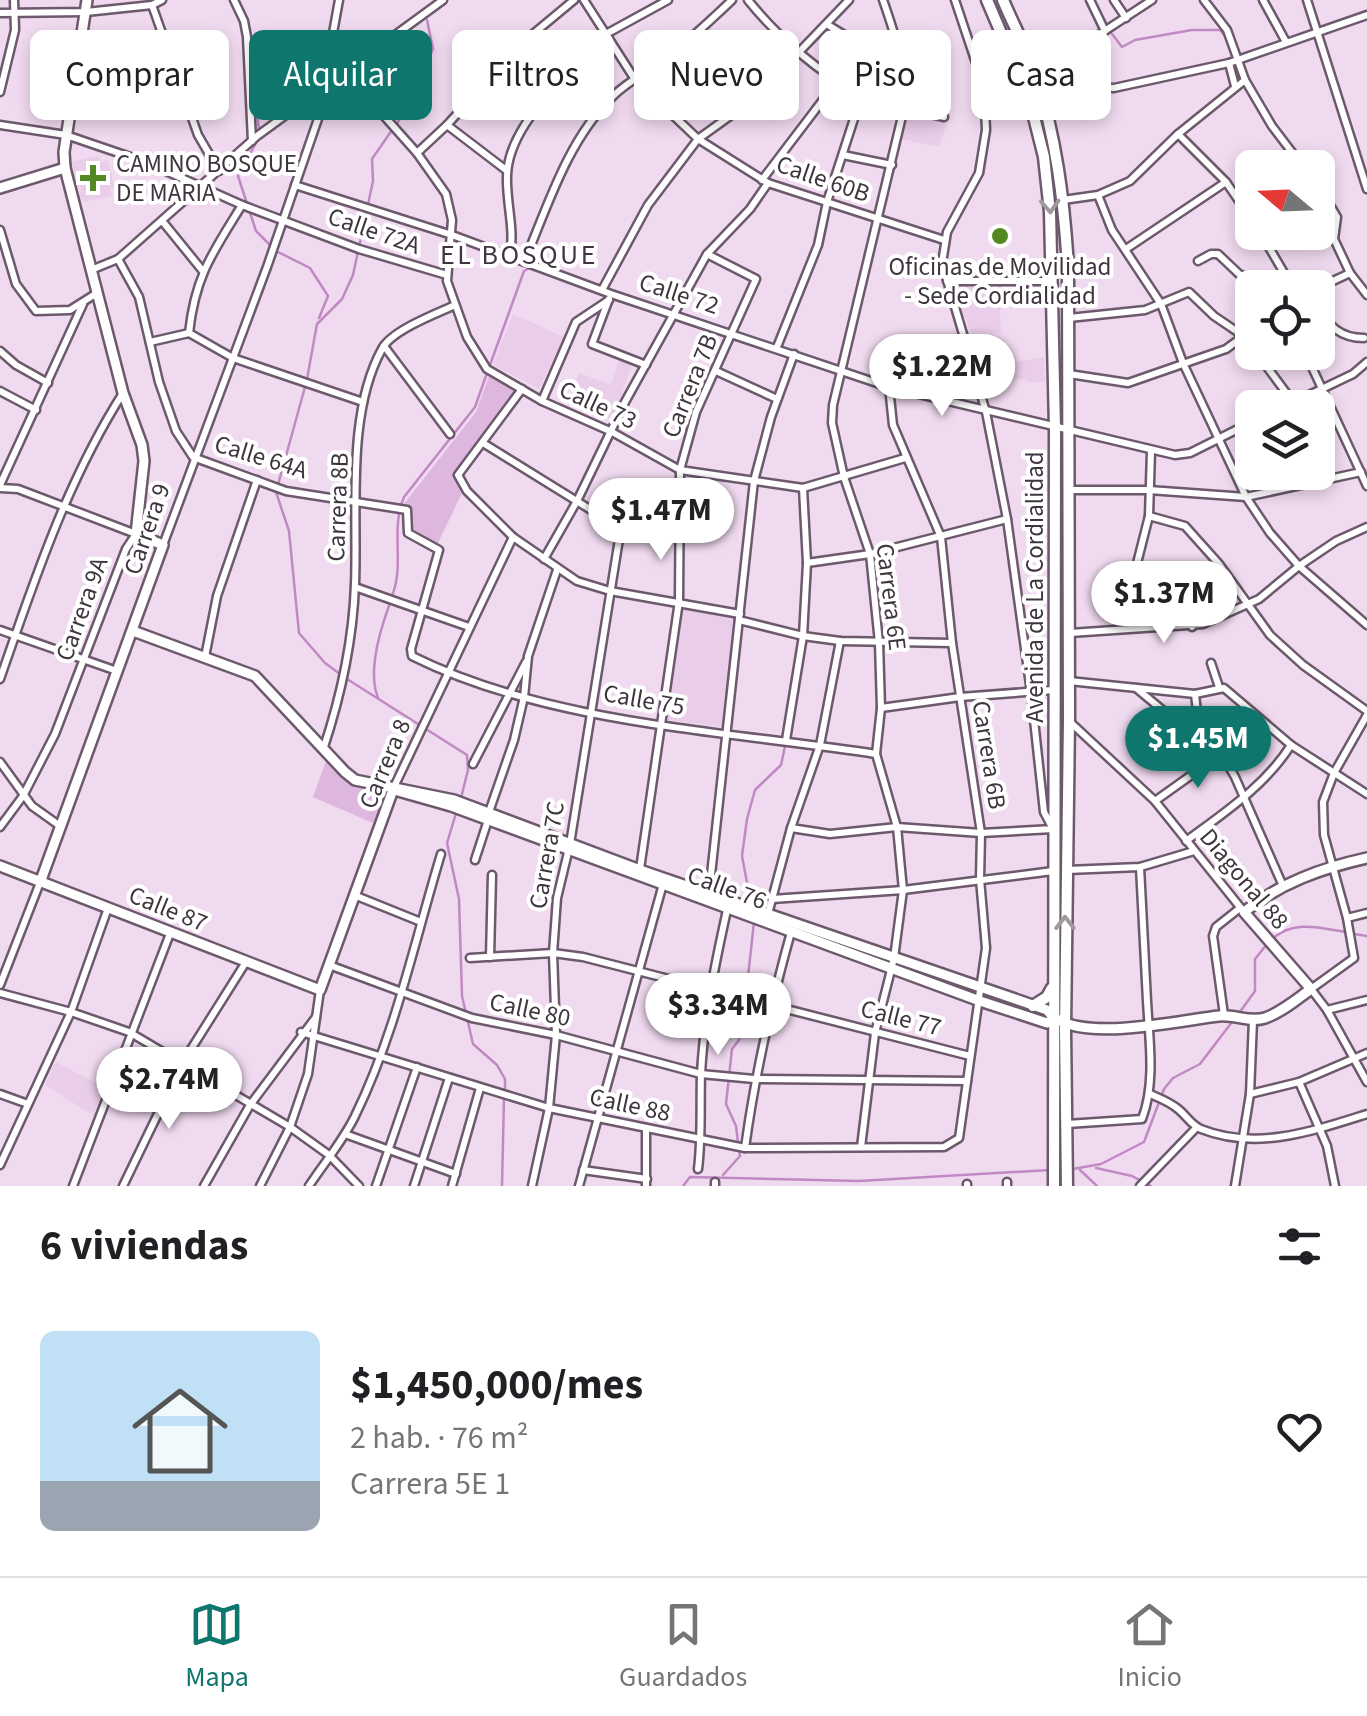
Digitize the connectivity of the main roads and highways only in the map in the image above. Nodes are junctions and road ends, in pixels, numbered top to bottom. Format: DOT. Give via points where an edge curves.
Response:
graph roads {
  1 [pos="988,0"];
  2 [pos="1003,0"];
  3 [pos="1061,430"];
  4 [pos="1053,987"];
  5 [pos="1033,1006"];
  6 [pos="1059,1021"];
  7 [pos="1060,1160"];
  8 [pos="1054,1181"];
  9 [pos="1067,1182"];
  1 -- 3 [label="main road, Avenida de La Cordialidad, one-way" via="1022,77 1049,186"];
  2 -- 3 [label="main road, Avenida de La Cordialidad" via="1034,70 1064,200 1069,318"];
  3 -- 4 [label="main road, Avenida de La Cordialidad"];
  6 -- 3 [label="main road, Avenida de La Cordialidad, one-way" via="1068,720 1068,490"];
  4 -- 5 [label="main road"];
  4 -- 6 [label="main road, Avenida de La Cordialidad"];
  6 -- 7 [label="main road, Avenida de La Cordialidad"];
  6 -- 7 [label="main road, Avenida de La Cordialidad" via="1066,1124"];
  7 -- 8 [label="main road, Avenida de La Cordialidad"];
  7 -- 9 [label="main road, Avenida de La Cordialidad"];
}
